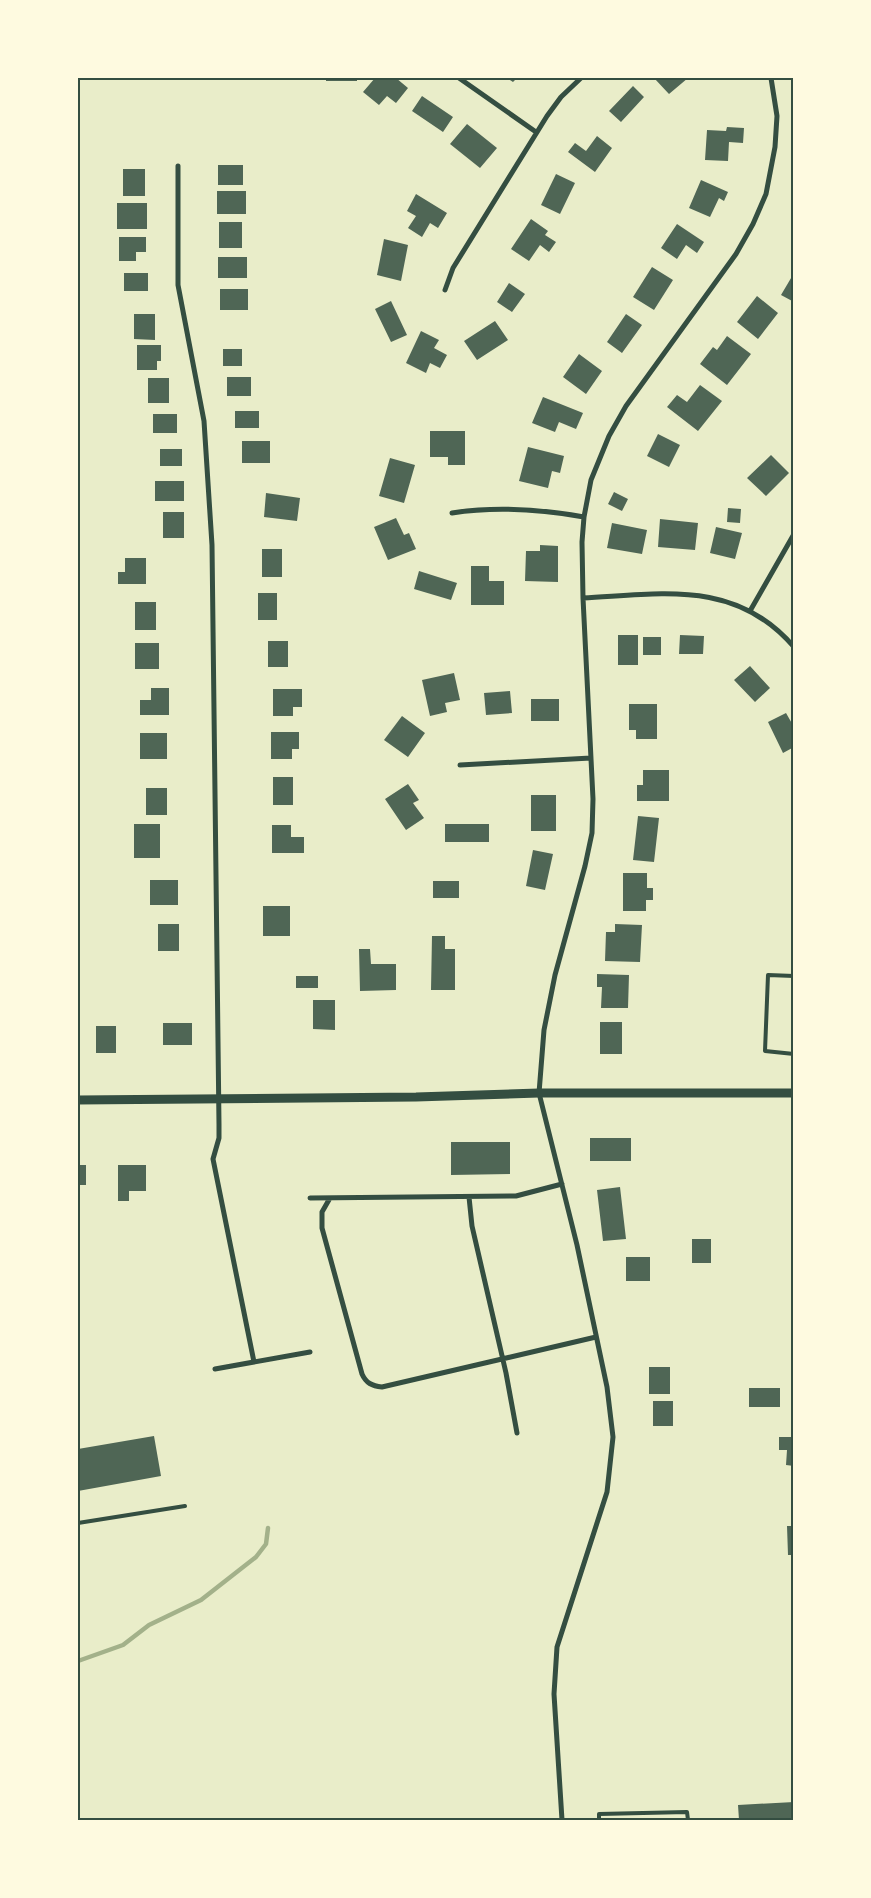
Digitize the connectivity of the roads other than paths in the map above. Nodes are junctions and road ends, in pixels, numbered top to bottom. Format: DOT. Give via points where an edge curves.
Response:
graph roads {
  1 [pos="459,78"];
  2 [pos="581,78"];
  3 [pos="771,78"];
  4 [pos="536,132"];
  5 [pos="178,166"];
  6 [pos="445,290"];
  7 [pos="452,514"];
  8 [pos="584,516"];
  9 [pos="794,534"];
  10 [pos="583,598"];
  11 [pos="750,611"];
  12 [pos="794,647"];
  13 [pos="592,758"];
  14 [pos="460,765"];
  15 [pos="794,976"];
  16 [pos="794,1054"];
  17 [pos="539,1093"];
  18 [pos="794,1093"];
  19 [pos="78,1100"];
  20 [pos="218,1100"];
  21 [pos="562,1184"];
  22 [pos="469,1196"];
  23 [pos="310,1198"];
  24 [pos="330,1198"];
  25 [pos="596,1337"];
  26 [pos="310,1352"];
  27 [pos="503,1358"];
  28 [pos="254,1362"];
  29 [pos="215,1370"];
  30 [pos="517,1432"];
  31 [pos="185,1506"];
  32 [pos="78,1523"];
  33 [pos="562,1820"];
  34 [pos="599,1820"];
  35 [pos="688,1820"];
  1 -- 4 [label="street"];
  2 -- 4 [label="street" via="561,97"];
  3 -- 8 [label="street" via="777,116 776,147 766,194 736,254 626,406 609,436 591,480"];
  4 -- 6 [label="street" via="452,268"];
  5 -- 20 [label="street" via="178,285 204,421 212,546"];
  7 -- 8 [label="street" via="496,508 528,508"];
  8 -- 10 [label="street"];
  9 -- 11 [label="street"];
  10 -- 11 [label="street" via="683,593 706,595"];
  10 -- 13 [label="street"];
  11 -- 12 [label="street" via="778,630"];
  13 -- 14 [label="street"];
  13 -- 17 [label="street" via="592,833 555,975 544,1030"];
  15 -- 16 [label="lane" via="768,975 765,1051"];
  17 -- 18 [label="street"];
  17 -- 20 [label="street"];
  17 -- 21 [label="street"];
  19 -- 20 [label="street"];
  20 -- 28 [label="street" via="219,1138 213,1159"];
  21 -- 22 [label="street" via="516,1196"];
  21 -- 25 [label="street"];
  22 -- 24 [label="street"];
  22 -- 27 [label="street" via="472,1226"];
  23 -- 24 [label="street"];
  24 -- 27 [label="street" via="322,1212 322,1228 362,1374 368,1383 382,1387"];
  25 -- 27 [label="street"];
  25 -- 33 [label="street" via="607,1387 612,1456 603,1506 557,1646 554,1694"];
  26 -- 28 [label="street"];
  27 -- 30 [label="street"];
  28 -- 29 [label="street"];
  31 -- 32 [label="lane"];
  34 -- 35 [label="lane" via="598,1814 688,1812"];
}
